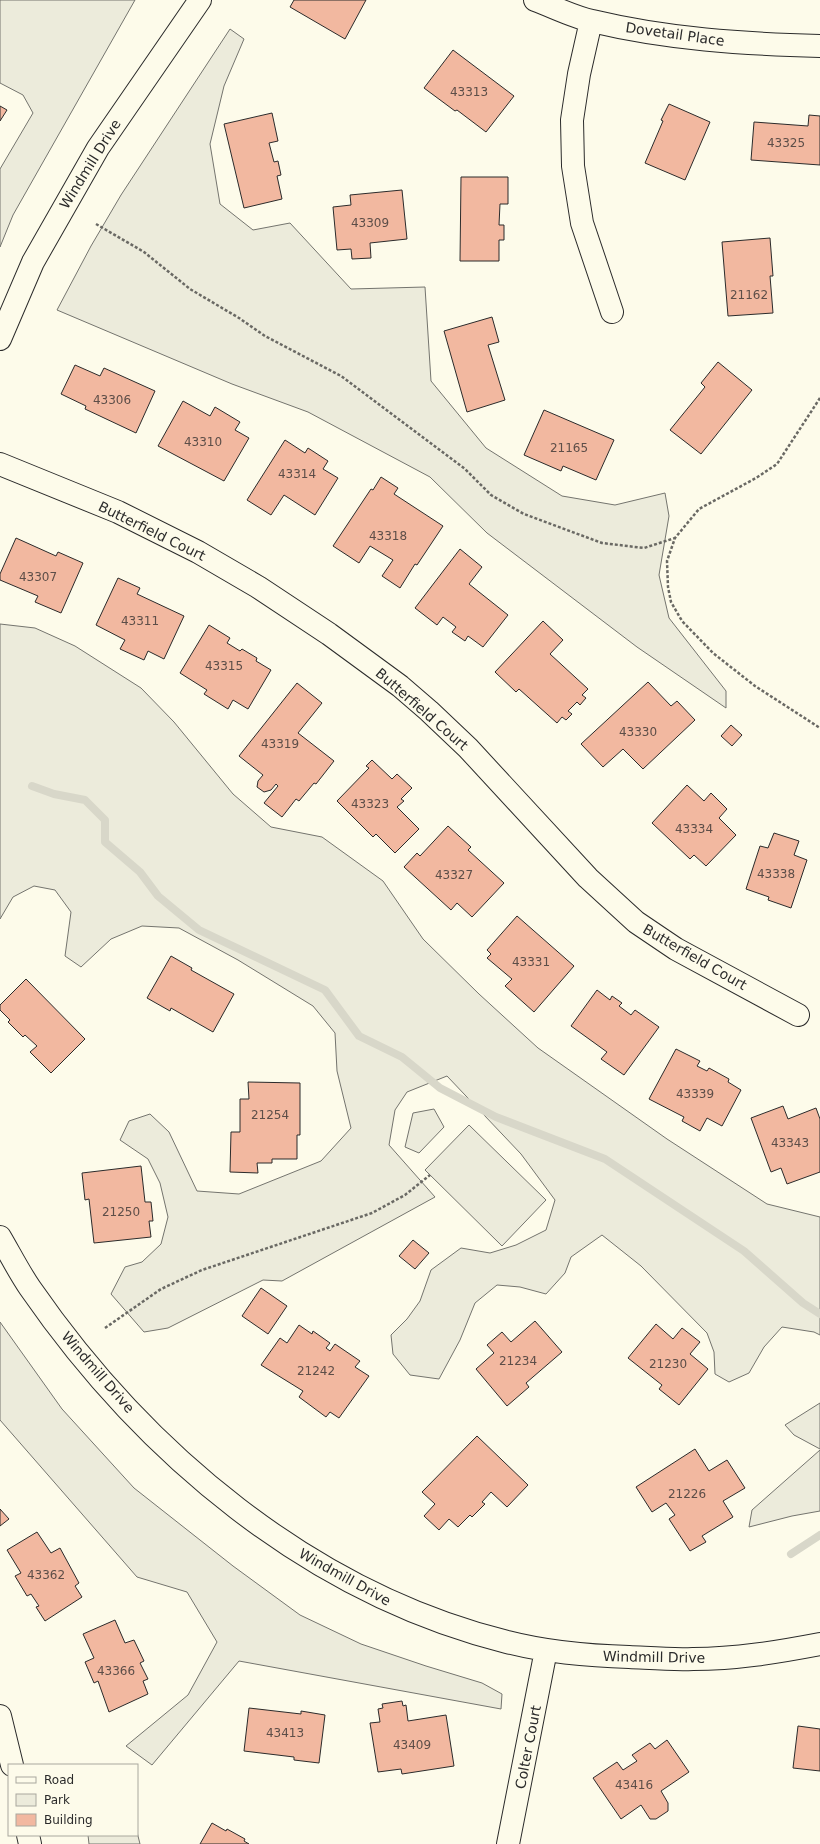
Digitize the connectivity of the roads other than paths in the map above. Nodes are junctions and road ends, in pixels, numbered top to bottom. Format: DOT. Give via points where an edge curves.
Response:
graph roads {
  1 [pos="200,0"];
  2 [pos="535,0"];
  3 [pos="591,21"];
  4 [pos="820,46"];
  5 [pos="612,312"];
  6 [pos="0,339"];
  7 [pos="0,464"];
  8 [pos="798,1015"];
  9 [pos="0,1237"];
  10 [pos="820,1644"];
  11 [pos="546,1650"];
  12 [pos="0,1716"];
  13 [pos="12,1764"];
  14 [pos="508,1844"];
  1 -- 6 [label="street, Windmill Drive" via="98,148 33,262"];
  2 -- 3 [label="street, Dovetail Place"];
  3 -- 4 [label="street, Dovetail Place" via="701,40"];
  3 -- 5 [label="street" via="572,120 573,166 582,223"];
  7 -- 8 [label="street, Butterfield Court" via="118,512 198,552 258,587 329,634 430,711 468,748 588,878 636,922 676,949"];
  9 -- 11 [label="street, Windmill Drive" via="30,1287 71,1343 114,1394 207,1484 262,1527 318,1564 398,1605 472,1633"];
  10 -- 11 [label="street, Windmill Drive" via="774,1653 693,1660 594,1656"];
  11 -- 14 [label="street, Colter Court"];
  12 -- 13 [label="street"];
}
